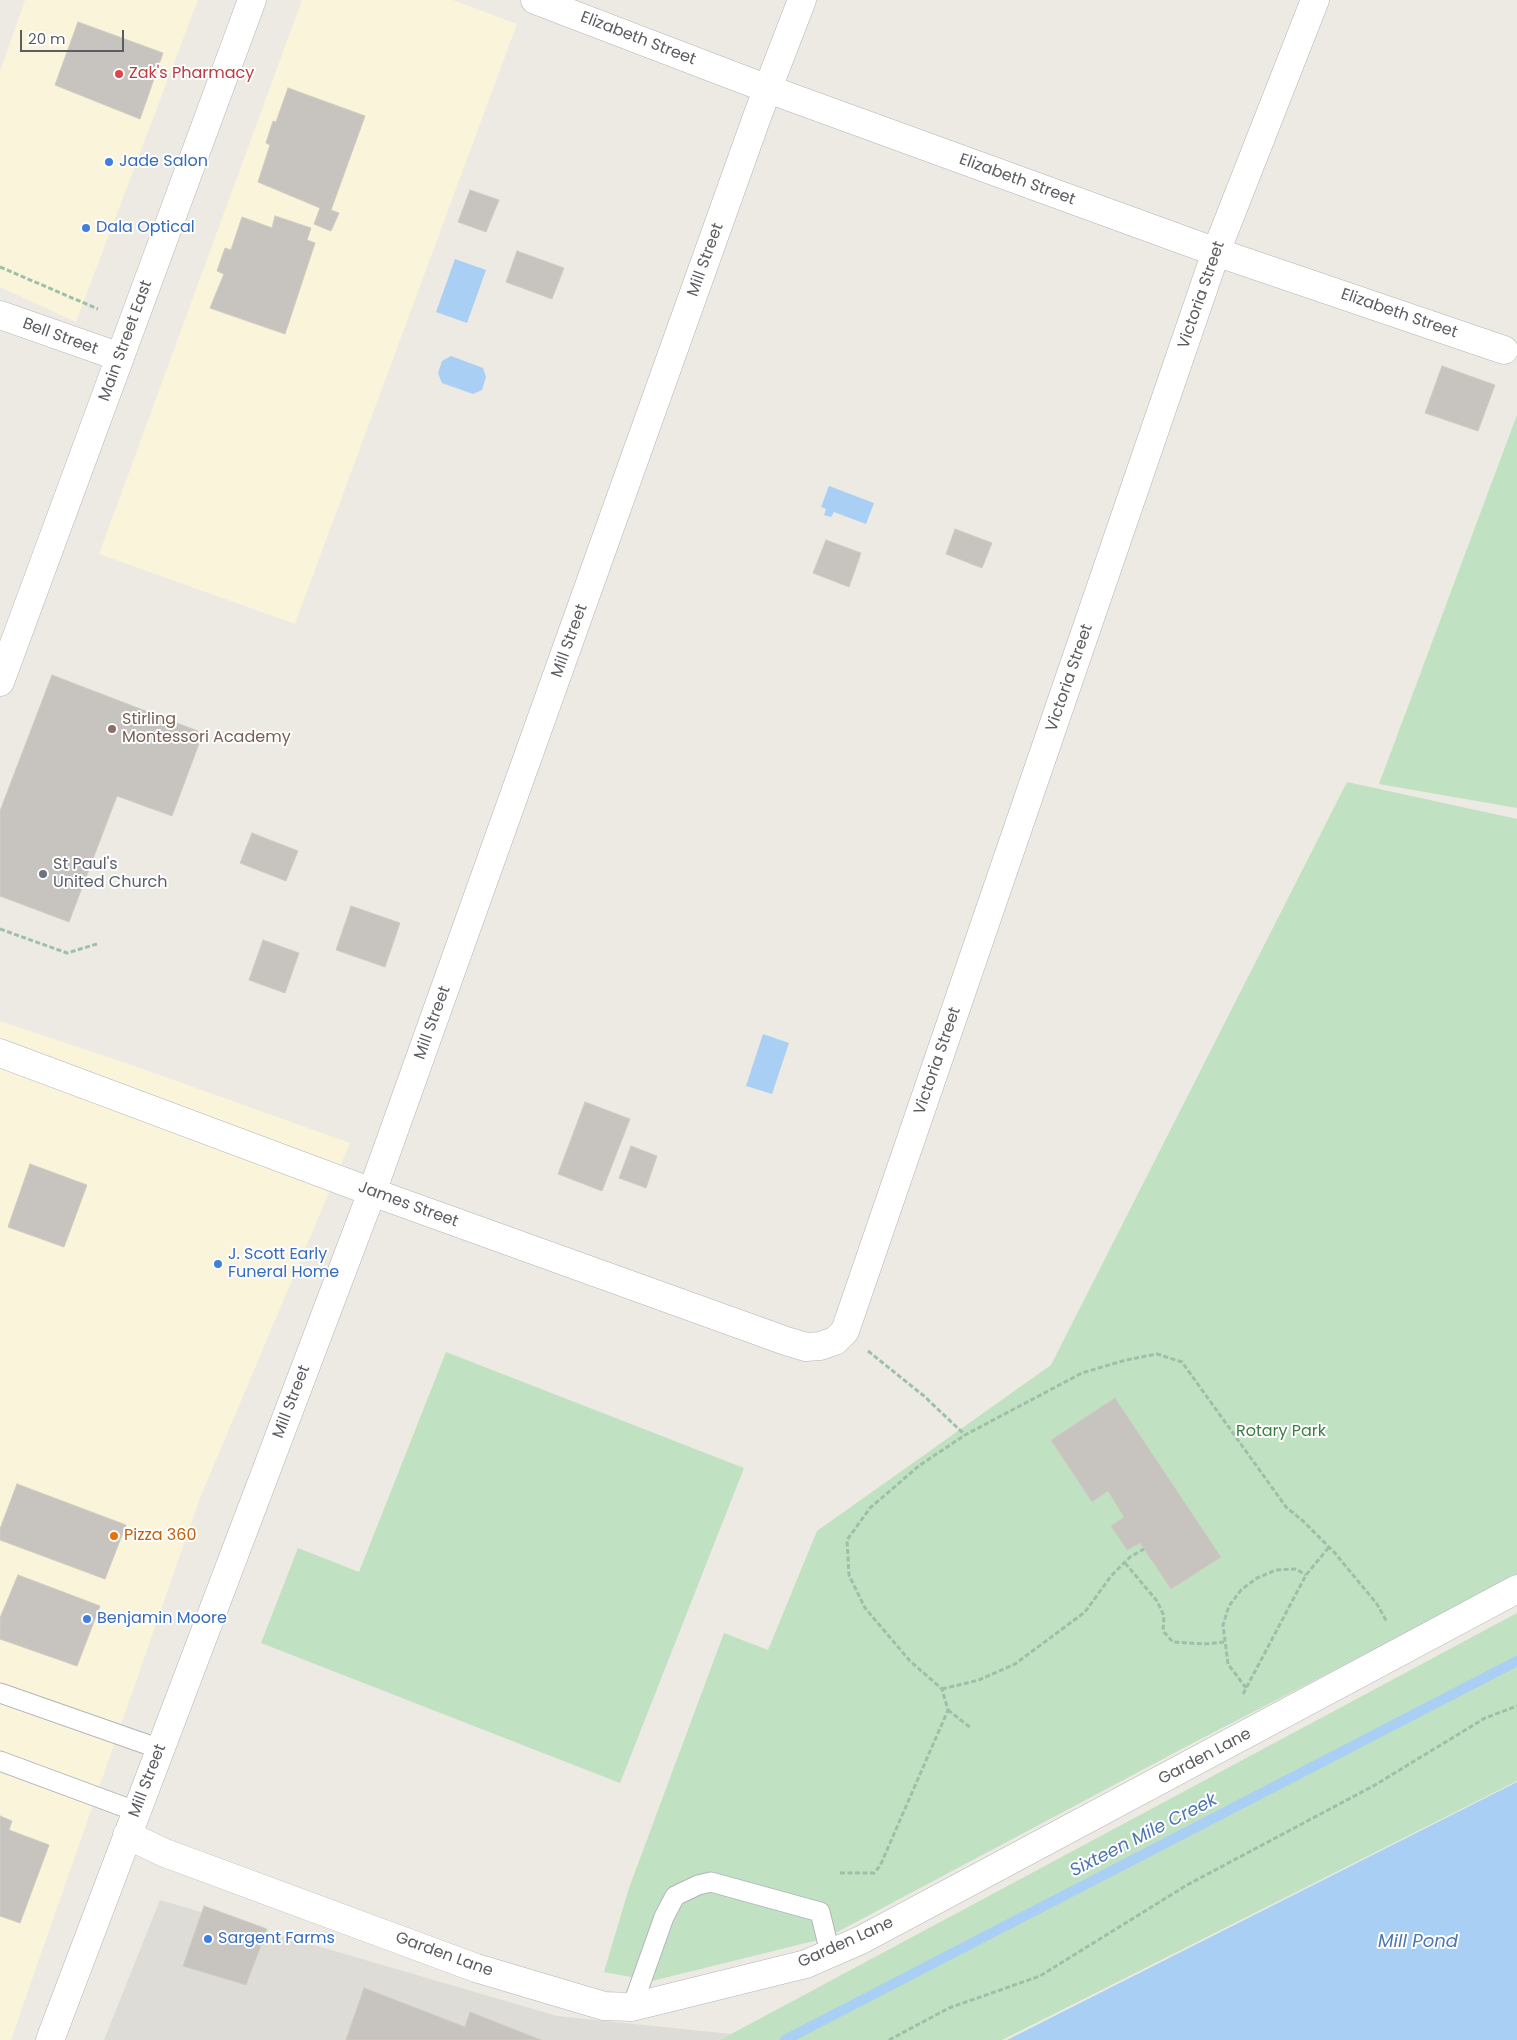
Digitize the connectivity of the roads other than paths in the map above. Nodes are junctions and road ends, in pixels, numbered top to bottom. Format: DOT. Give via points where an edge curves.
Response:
graph roads {
  1 [pos="252,0"];
  2 [pos="535,0"];
  3 [pos="802,0"];
  4 [pos="1314,0"];
  5 [pos="768,89"];
  6 [pos="1216,252"];
  7 [pos="0,315"];
  8 [pos="1504,350"];
  9 [pos="120,357"];
  10 [pos="0,682"];
  11 [pos="0,1053"];
  12 [pos="372,1192"];
  13 [pos="820,1346"];
  14 [pos="1517,1590"];
  15 [pos="0,1693"];
  16 [pos="160,1749"];
  17 [pos="0,1761"];
  18 [pos="131,1823"];
  19 [pos="830,1953"];
  20 [pos="632,2007"];
  21 [pos="50,2040"];
  1 -- 9 [label="street, Main Street East"];
  2 -- 5 [label="street, Elizabeth Street"];
  3 -- 5 [label="street, Mill Street"];
  4 -- 6 [label="street, Victoria Street"];
  5 -- 6 [label="street, Elizabeth Street"];
  5 -- 12 [label="street, Mill Street"];
  6 -- 8 [label="street, Elizabeth Street"];
  6 -- 13 [label="street, Victoria Street" via="845,1331 835,1341"];
  7 -- 9 [label="street, Bell Street"];
  9 -- 10 [label="street, Main Street East"];
  11 -- 12 [label="street, James Street"];
  12 -- 13 [label="street, James Street" via="786,1341 806,1347"];
  12 -- 16 [label="street, Mill Street"];
  14 -- 19 [label="street, Garden Lane" via="861,1940"];
  15 -- 16 [label="lane"];
  16 -- 18 [label="street, Mill Street"];
  17 -- 18 [label="lane"];
  18 -- 20 [label="street, Garden Lane" via="165,1853 476,1968 604,2006"];
  18 -- 21 [label="street, Mill Street"];
  19 -- 20 [label="street, Garden Lane" via="806,1964"];
  19 -- 20 [label="lane" via="820,1912 712,1882 698,1885 674,1896"];
}
